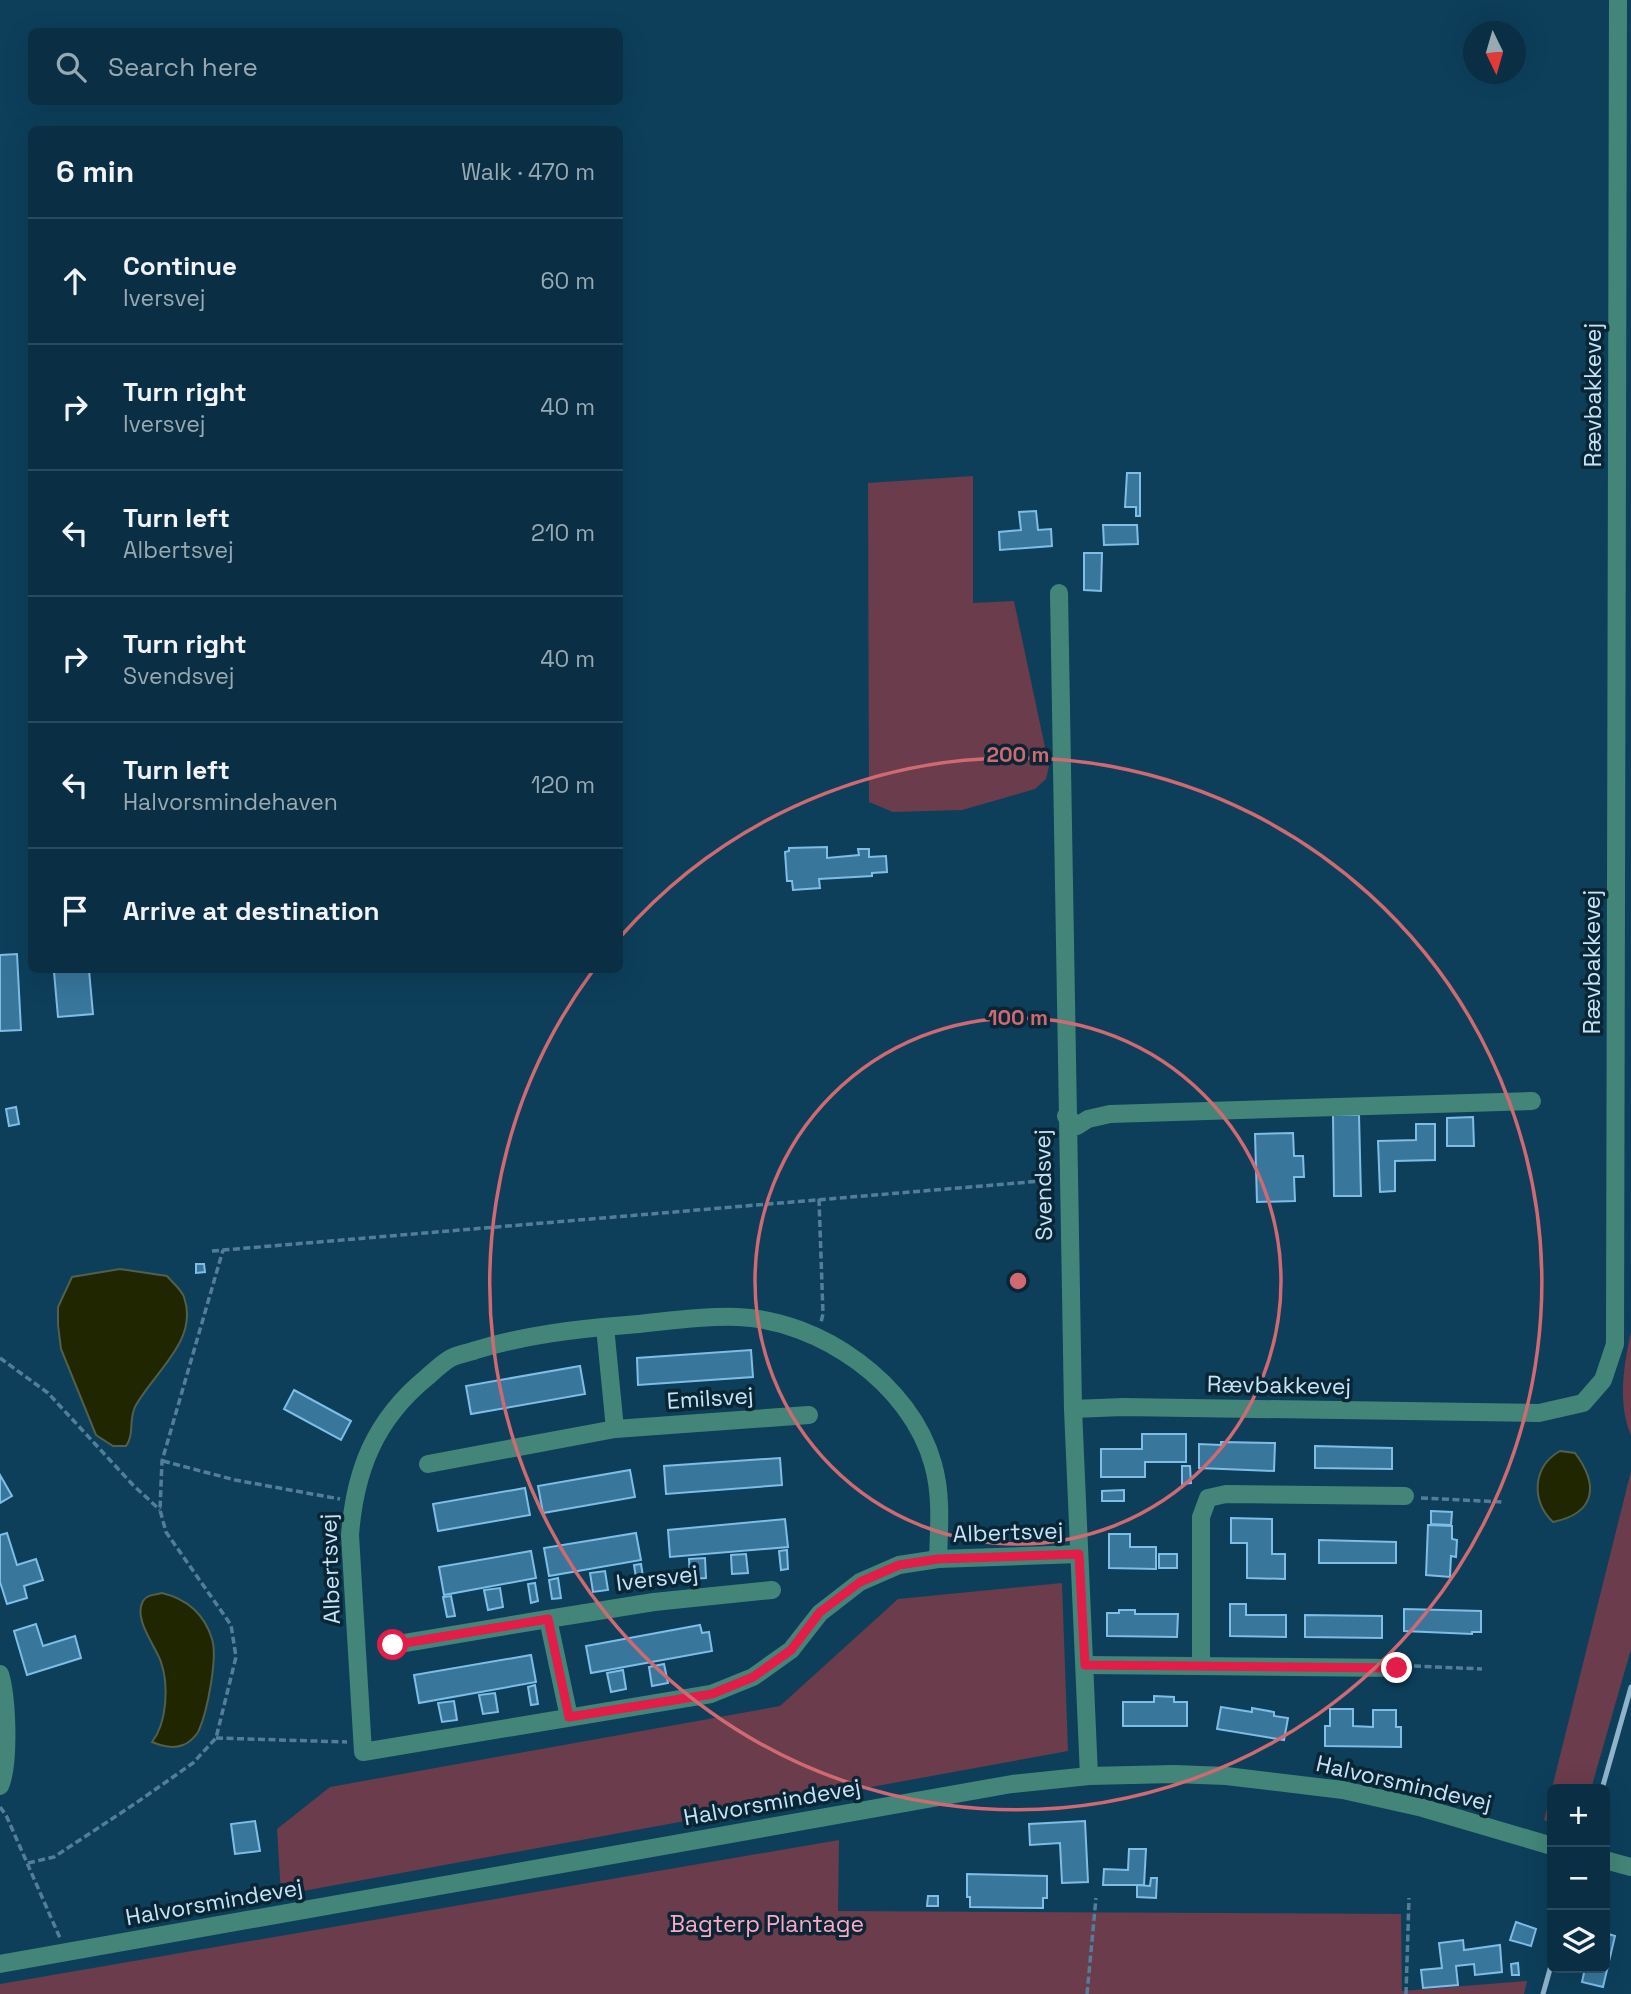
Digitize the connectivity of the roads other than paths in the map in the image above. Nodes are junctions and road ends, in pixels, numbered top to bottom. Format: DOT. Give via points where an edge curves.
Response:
graph roads {
  1 [pos="1618,0"];
  2 [pos="1059,593"];
  3 [pos="1532,1101"];
  4 [pos="1066,1116"];
  5 [pos="605,1327"];
  6 [pos="1073,1409"];
  7 [pos="809,1415"];
  8 [pos="615,1429"];
  9 [pos="428,1464"];
  10 [pos="1405,1496"];
  11 [pos="1079,1554"];
  12 [pos="938,1559"];
  13 [pos="772,1590"];
  14 [pos="548,1619"];
  15 [pos="393,1645"];
  16 [pos="1085,1665"];
  17 [pos="1201,1666"];
  18 [pos="1397,1668"];
  19 [pos="0,1674"];
  20 [pos="569,1717"];
  21 [pos="1089,1776"];
  22 [pos="0,1786"];
  23 [pos="1547,1844"];
  24 [pos="0,1964"];
  1 -- 6 [label="street, Rævbakkevej" via="1615,1344 1603,1380 1583,1403 1539,1413"];
  2 -- 4 [label="street, Svendsvej"];
  3 -- 4 [label="street" via="1110,1114 1077,1126"];
  4 -- 6 [label="street, Svendsvej"];
  5 -- 8 [label="street"];
  5 -- 12 [label="street, Albertsvej" via="738,1317 783,1325 855,1359 882,1380 913,1418 933,1464 940,1509"];
  5 -- 20 [label="street, Albertsvej" via="513,1338 450,1359 407,1394 376,1434 352,1502 363,1752"];
  6 -- 11 [label="street, Svendsvej"];
  7 -- 8 [label="street, Emilsvej"];
  8 -- 9 [label="street, Emilsvej"];
  10 -- 17 [label="street" via="1226,1494 1208,1498 1201,1517"];
  11 -- 12 [label="street, Albertsvej"];
  11 -- 16 [label="street, Svendsvej"];
  12 -- 20 [label="street, Albertsvej" via="899,1565 860,1582 820,1612 791,1650 753,1677 712,1694"];
  13 -- 14 [label="street, Iversvej"];
  14 -- 15 [label="street, Iversvej"];
  14 -- 20 [label="street"];
  16 -- 17 [label="street"];
  16 -- 21 [label="street, Svendsvej"];
  17 -- 18 [label="street"];
  19 -- 22 [label="street" via="6,1751"];
  21 -- 23 [label="street, Halvorsmindevej" via="1226,1776 1343,1790"];
  21 -- 24 [label="street, Halvorsmindevej" via="1012,1784"];
}
